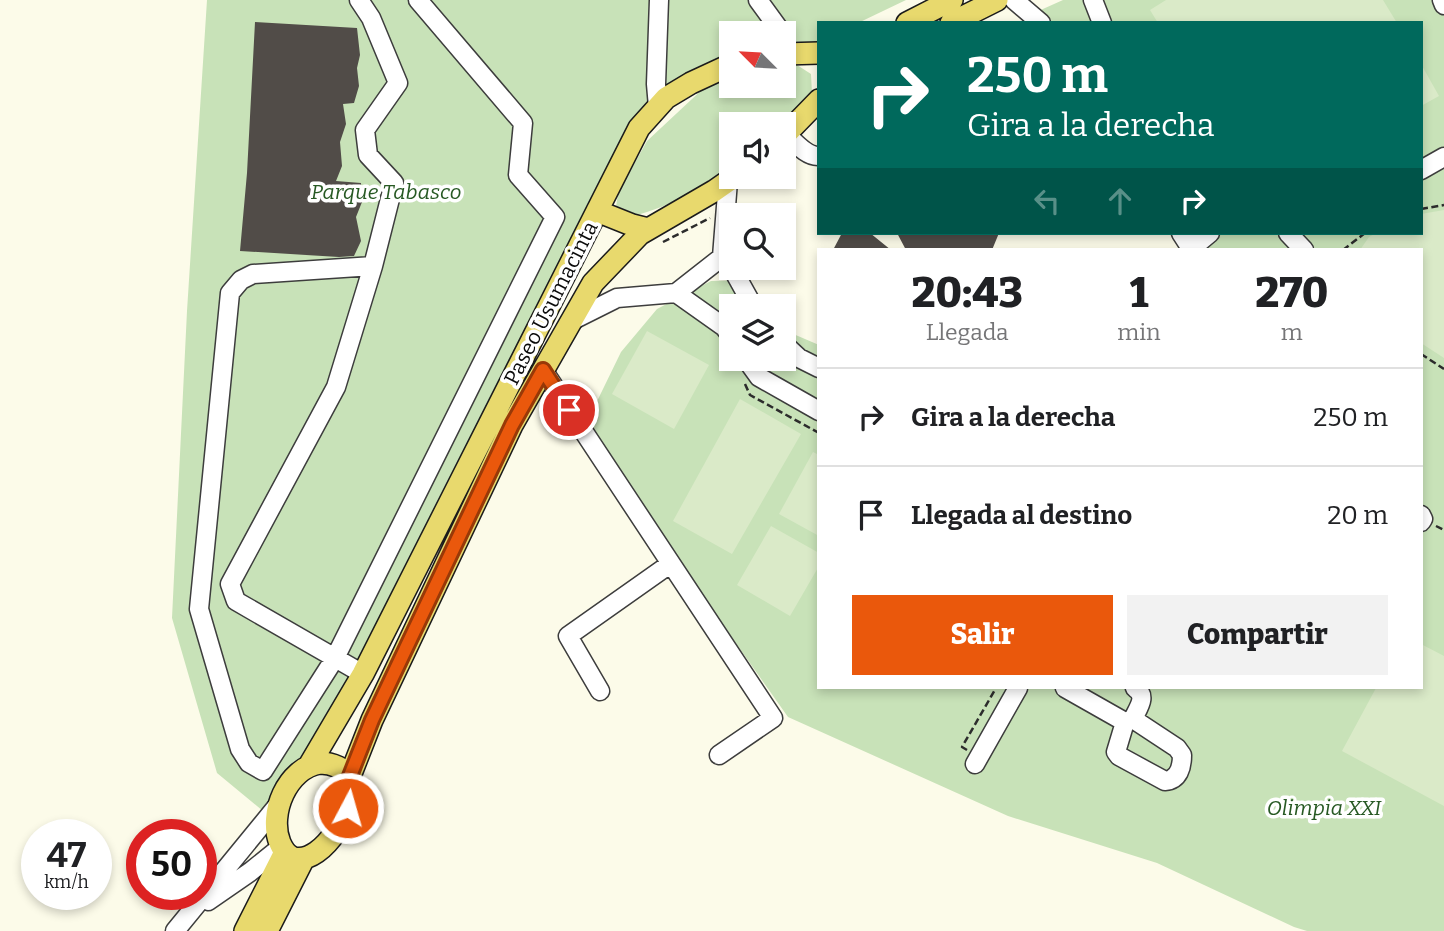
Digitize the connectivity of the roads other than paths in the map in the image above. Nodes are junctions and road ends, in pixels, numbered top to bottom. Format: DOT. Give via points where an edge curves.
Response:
graph roads {
  1 [pos="359,0"];
  2 [pos="418,0"];
  3 [pos="659,0"];
  4 [pos="758,0"];
  5 [pos="952,0"];
  6 [pos="997,0"];
  7 [pos="1014,0"];
  8 [pos="1093,0"];
  9 [pos="773,21"];
  10 [pos="911,21"];
  11 [pos="955,21"];
  12 [pos="1039,21"];
  13 [pos="1099,21"];
  14 [pos="719,70"];
  15 [pos="817,102"];
  16 [pos="658,107"];
  17 [pos="796,124"];
  18 [pos="796,144"];
  19 [pos="817,156"];
  20 [pos="1444,157"];
  21 [pos="1423,169"];
  22 [pos="719,187"];
  23 [pos="597,211"];
  24 [pos="1208,235"];
  25 [pos="651,238"];
  26 [pos="1194,248"];
  27 [pos="719,259"];
  28 [pos="373,266"];
  29 [pos="676,293"];
  30 [pos="571,321"];
  31 [pos="719,323"];
  32 [pos="796,355"];
  33 [pos="817,367"];
  34 [pos="543,370"];
  35 [pos="756,371"];
  36 [pos="817,410"];
  37 [pos="670,564"];
  38 [pos="335,658"];
  39 [pos="363,674"];
  40 [pos="1017,689"];
  41 [pos="1067,689"];
  42 [pos="1137,689"];
  43 [pos="600,691"];
  44 [pos="719,755"];
  45 [pos="977,761"];
  46 [pos="310,764"];
  47 [pos="350,776"];
  48 [pos="278,805"];
  49 [pos="290,852"];
  50 [pos="191,913"];
  51 [pos="177,930"];
  52 [pos="245,931"];
  53 [pos="267,931"];
  1 -- 28 [label="street" via="398,83 365,130 368,155 394,183"];
  2 -- 38 [label="street" via="523,123 518,175 555,217"];
  3 -- 16 [label="street"];
  4 -- 9 [label="street"];
  5 -- 10 [label="main road"];
  6 -- 11 [label="main road"];
  7 -- 12 [label="street"];
  8 -- 13 [label="street"];
  14 -- 16 [label="main road, Paseo Usumacinta"];
  15 -- 17 [label="main road"];
  16 -- 23 [label="main road, Paseo Usumacinta" via="639,128"];
  18 -- 19 [label="street"];
  20 -- 21 [label="street"];
  22 -- 25 [label="main road, Paseo Usumacinta"];
  23 -- 25 [label="main road"];
  23 -- 39 [label="main road, Paseo Usumacinta"];
  24 -- 26 [label="street"];
  25 -- 30 [label="main road, Paseo Usumacinta" via="640,234 593,283"];
  27 -- 29 [label="street"];
  28 -- 38 [label="street" via="336,387 230,584 236,601"];
  28 -- 38 [label="street" via="253,274 230,293 199,609 240,749 249,763 263,771"];
  29 -- 30 [label="street" via="617,298"];
  29 -- 31 [label="street"];
  30 -- 34 [label="main road, Paseo Usumacinta"];
  32 -- 33 [label="street"];
  34 -- 37 [label="street"];
  34 -- 47 [label="main road, Paseo Usumacinta" via="512,425 389,683"];
  35 -- 36 [label="street" via="759,377"];
  37 -- 43 [label="street" via="568,636"];
  37 -- 44 [label="street" via="773,718"];
  38 -- 39 [label="street"];
  39 -- 46 [label="main road, Paseo Usumacinta"];
  40 -- 45 [label="street"];
  41 -- 42 [label="street" via="1129,720 1142,702"];
  46 -- 47 [label="main road" via="335,765"];
  46 -- 48 [label="main road" via="286,789"];
  47 -- 49 [label="main road" via="348,808 330,841 321,849"];
  48 -- 49 [label="main road" via="276,833"];
  48 -- 50 [label="street"];
  49 -- 50 [label="street" via="250,872"];
  49 -- 52 [label="main road"];
  49 -- 53 [label="main road"];
  50 -- 51 [label="street"];
}
